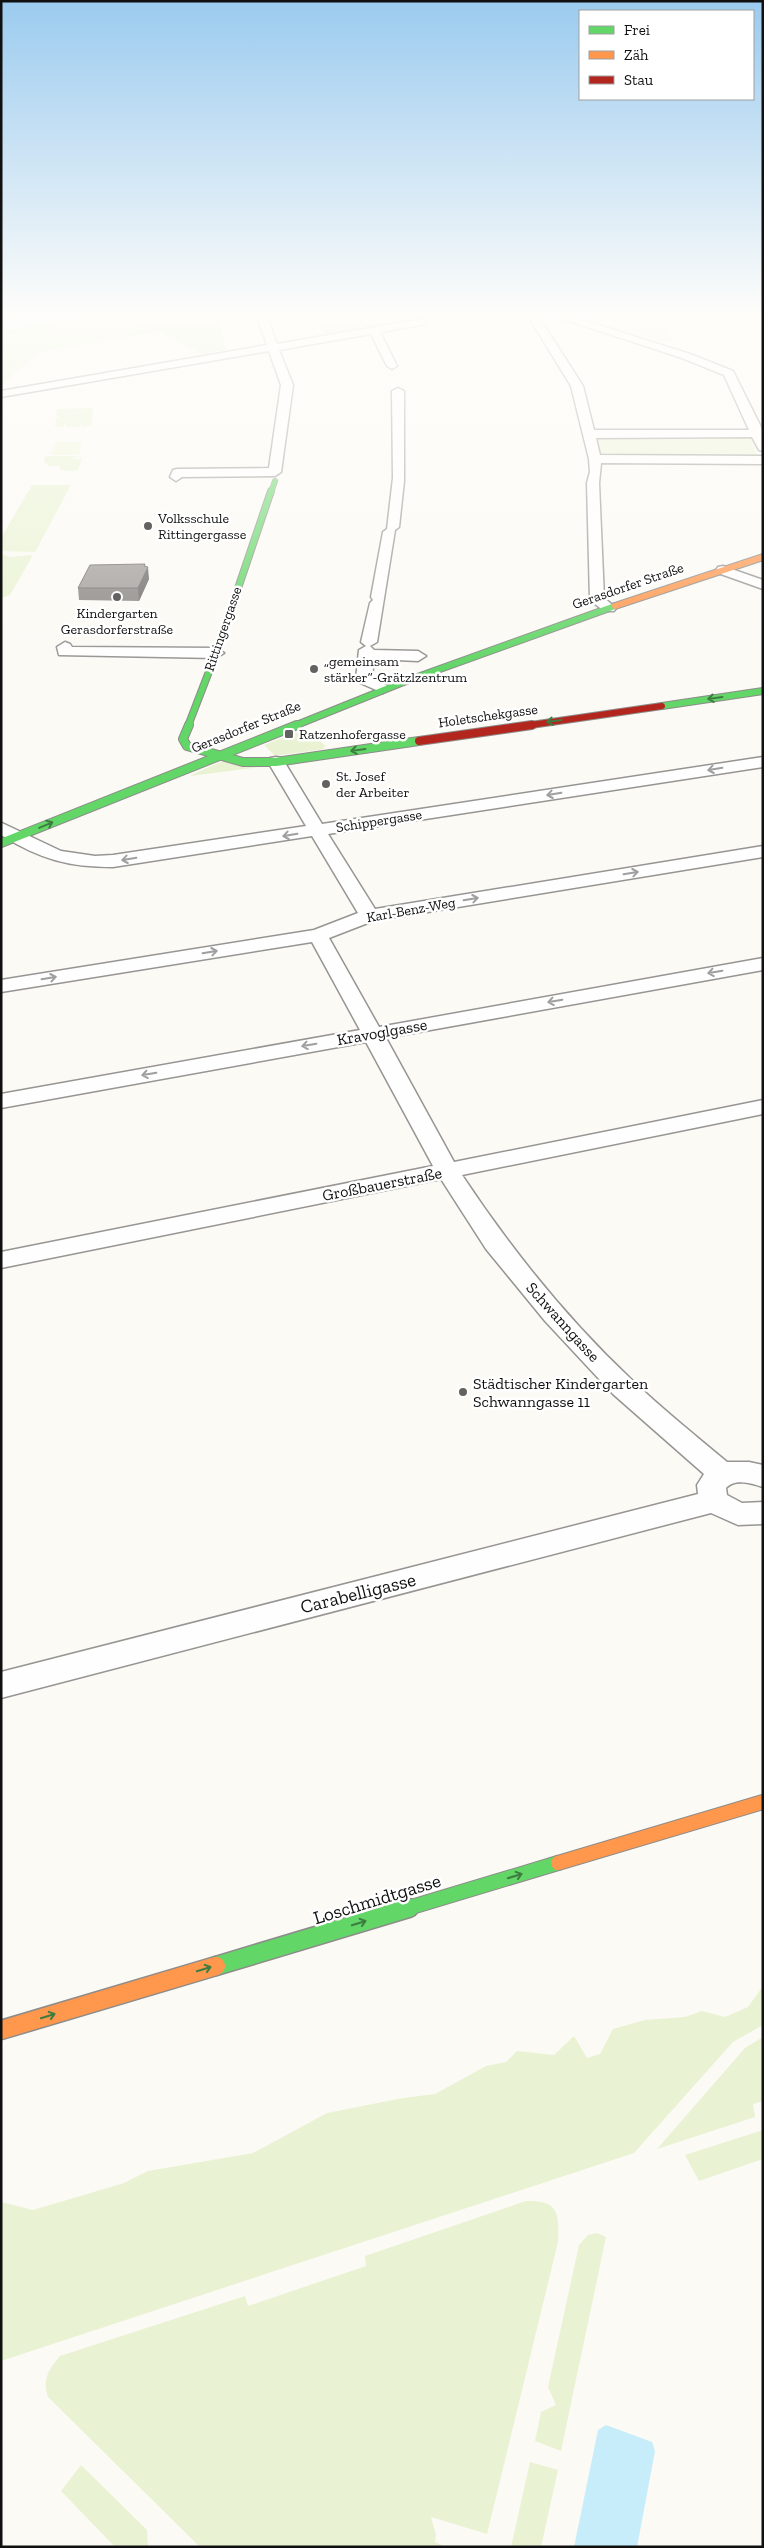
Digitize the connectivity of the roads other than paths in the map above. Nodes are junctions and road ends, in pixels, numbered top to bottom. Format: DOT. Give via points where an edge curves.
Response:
graph roads {
  1 [pos="281,430"];
  2 [pos="398,430"];
  3 [pos="588,430"];
  4 [pos="756,430"];
  5 [pos="589,434"];
  6 [pos="758,434"];
  7 [pos="763,447"];
  8 [pos="595,460"];
  9 [pos="763,460"];
  10 [pos="176,477"];
  11 [pos="275,481"];
  12 [pos="763,557"];
  13 [pos="723,570"];
  14 [pos="763,585"];
  15 [pos="609,608"];
  16 [pos="65,647"];
  17 [pos="367,649"];
  18 [pos="216,653"];
  19 [pos="418,656"];
  20 [pos="379,686"];
  21 [pos="763,691"];
  22 [pos="201,751"];
  23 [pos="218,753"];
  24 [pos="276,762"];
  25 [pos="763,762"];
  26 [pos="129,779"];
  27 [pos="318,830"];
  28 [pos="8,832"];
  29 [pos="763,851"];
  30 [pos="369,916"];
  31 [pos="318,934"];
  32 [pos="763,964"];
  33 [pos="1,986"];
  34 [pos="372,1034"];
  35 [pos="1,1101"];
  36 [pos="763,1107"];
  37 [pos="448,1171"];
  38 [pos="1,1260"];
  39 [pos="763,1476"];
  40 [pos="718,1488"];
  41 [pos="763,1513"];
  42 [pos="1,1685"];
  43 [pos="763,1802"];
  44 [pos="1,2030"];
  1 -- 10 [label="street" via="276,472 177,473"];
  2 -- 17 [label="street" via="398,478 391,529"];
  3 -- 5 [label="street"];
  4 -- 6 [label="street"];
  5 -- 6 [label="street"];
  5 -- 8 [label="street"];
  6 -- 7 [label="street"];
  8 -- 9 [label="street"];
  8 -- 15 [label="street" via="598,600"];
  11 -- 18 [label="street, Rittingergasse"];
  12 -- 13 [label="street, Gerasdorfer Straße"];
  13 -- 14 [label="street"];
  13 -- 15 [label="street, Gerasdorfer Straße"];
  15 -- 20 [label="street, Gerasdorfer Straße"];
  16 -- 18 [label="street" via="64,652"];
  17 -- 19 [label="street"];
  17 -- 20 [label="street" via="364,679"];
  18 -- 22 [label="street, Rittingergasse" via="183,739 186,745"];
  20 -- 22 [label="street, Gerasdorfer Straße"];
  20 -- 23 [label="street, Gerasdorfer Straße"];
  21 -- 24 [label="street, Holetschekgasse, one-way"];
  22 -- 23 [label="street"];
  22 -- 26 [label="street, Gerasdorfer Straße"];
  23 -- 24 [label="street, Holetschekgasse" via="243,762"];
  28 -- 23 [label="street, Gerasdorfer Straße, one-way"];
  24 -- 27 [label="street"];
  25 -- 27 [label="street, Schippergasse, one-way"];
  27 -- 28 [label="street, Schippergasse, one-way" via="113,862 51,856 35,850"];
  27 -- 30 [label="street"];
  30 -- 29 [label="street, Karl-Benz-Weg, one-way"];
  30 -- 31 [label="street, Karl-Benz-Weg"];
  33 -- 31 [label="street, Karl-Benz-Weg, one-way"];
  31 -- 34 [label="street, Schwanngasse"];
  32 -- 34 [label="street, Kravoglgasse, one-way"];
  34 -- 35 [label="street, Kravoglgasse, one-way"];
  34 -- 37 [label="street, Schwanngasse"];
  36 -- 37 [label="street, Großbauerstraße"];
  37 -- 38 [label="street, Großbauerstraße"];
  37 -- 40 [label="street, Schwanngasse" via="495,1244 554,1315"];
  39 -- 40 [label="street, Carabelligasse" via="742,1473"];
  40 -- 41 [label="street, Schwanngasse" via="738,1514"];
  40 -- 42 [label="street, Carabelligasse"];
  44 -- 43 [label="street, Loschmidtgasse, one-way"];
}
